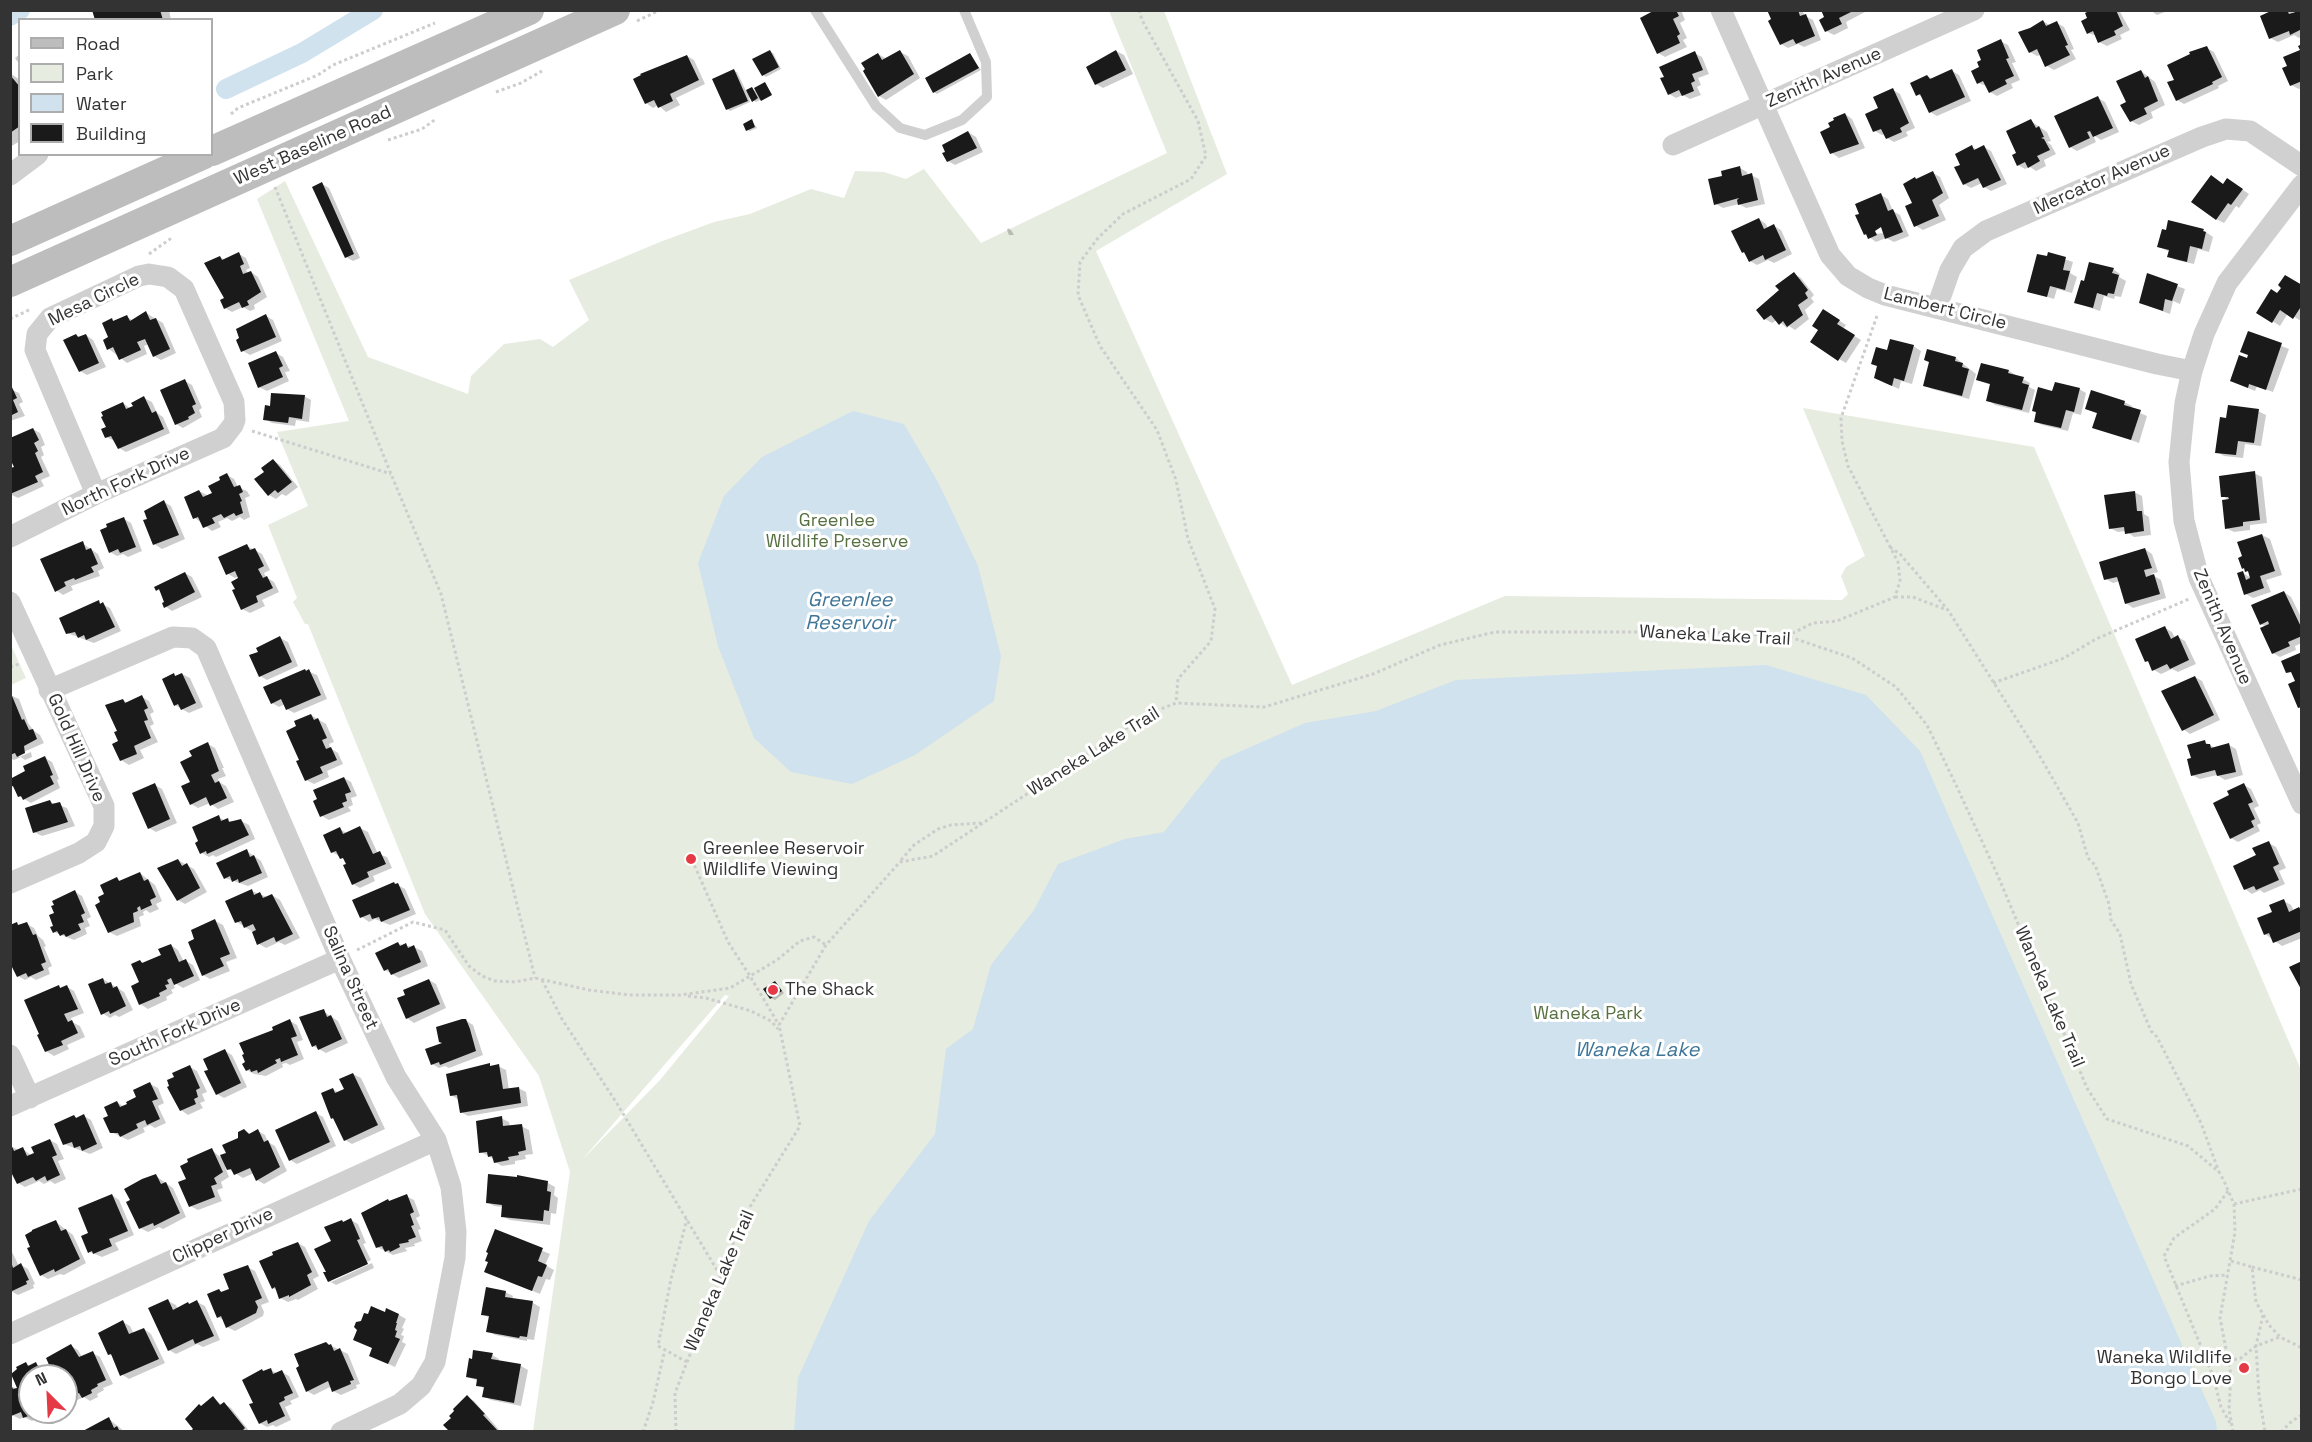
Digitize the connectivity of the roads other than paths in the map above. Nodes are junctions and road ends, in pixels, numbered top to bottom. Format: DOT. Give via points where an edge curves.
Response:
graph roads {
  1 [pos="529,10"];
  2 [pos="615,10"];
  3 [pos="815,10"];
  4 [pos="964,10"];
  5 [pos="1721,10"];
  6 [pos="1974,10"];
  7 [pos="1764,105"];
  8 [pos="1673,145"];
  9 [pos="213,151"];
  10 [pos="35,156"];
  11 [pos="200,156"];
  12 [pos="2301,166"];
  13 [pos="10,175"];
  14 [pos="2301,185"];
  15 [pos="10,241"];
  16 [pos="10,282"];
  17 [pos="1937,307"];
  18 [pos="2192,371"];
  19 [pos="234,422"];
  20 [pos="96,494"];
  21 [pos="10,537"];
  22 [pos="10,602"];
  23 [pos="49,690"];
  24 [pos="2301,804"];
  25 [pos="10,883"];
  26 [pos="340,959"];
  27 [pos="10,1055"];
  28 [pos="20,1102"];
  29 [pos="436,1140"];
  30 [pos="10,1334"];
  31 [pos="340,1431"];
  1 -- 9 [label="main road, West Baseline Road"];
  2 -- 16 [label="main road, West Baseline Road"];
  3 -- 4 [label="lane" via="876,106 900,128 925,135 962,120 987,97 986,62"];
  5 -- 7 [label="street, Lambert Circle"];
  6 -- 7 [label="street, Zenith Avenue"];
  7 -- 8 [label="street, Zenith Avenue"];
  7 -- 17 [label="street, Lambert Circle" via="1830,255 1848,276 1868,288"];
  10 -- 13 [label="street"];
  11 -- 15 [label="main road"];
  12 -- 17 [label="street, Mercator Avenue" via="2250,131 2226,129 2202,137 1986,231 1963,248 1950,270"];
  14 -- 18 [label="street, Zenith Avenue" via="2227,283"];
  17 -- 18 [label="street, Lambert Circle"];
  18 -- 24 [label="street, Zenith Avenue" via="2179,462 2184,521 2199,578"];
  19 -- 20 [label="street, North Fork Drive" via="223,438"];
  19 -- 20 [label="street, Mesa Circle" via="234,402 184,289 168,277 140,276 50,318 39,328 35,350"];
  20 -- 21 [label="street, North Fork Drive"];
  22 -- 23 [label="street, Gold Hill Drive"];
  23 -- 25 [label="street, Gold Hill Drive" via="104,806 104,826 96,842 79,853"];
  23 -- 26 [label="street, Salina Street" via="172,638 192,638 206,648"];
  26 -- 28 [label="street, South Fork Drive"];
  26 -- 29 [label="street, Salina Street" via="396,1077"];
  27 -- 28 [label="street"];
  29 -- 30 [label="street, Clipper Drive"];
  29 -- 31 [label="street, Salina Street" via="451,1187 456,1232 455,1258 435,1362 421,1386 400,1404"];
}
